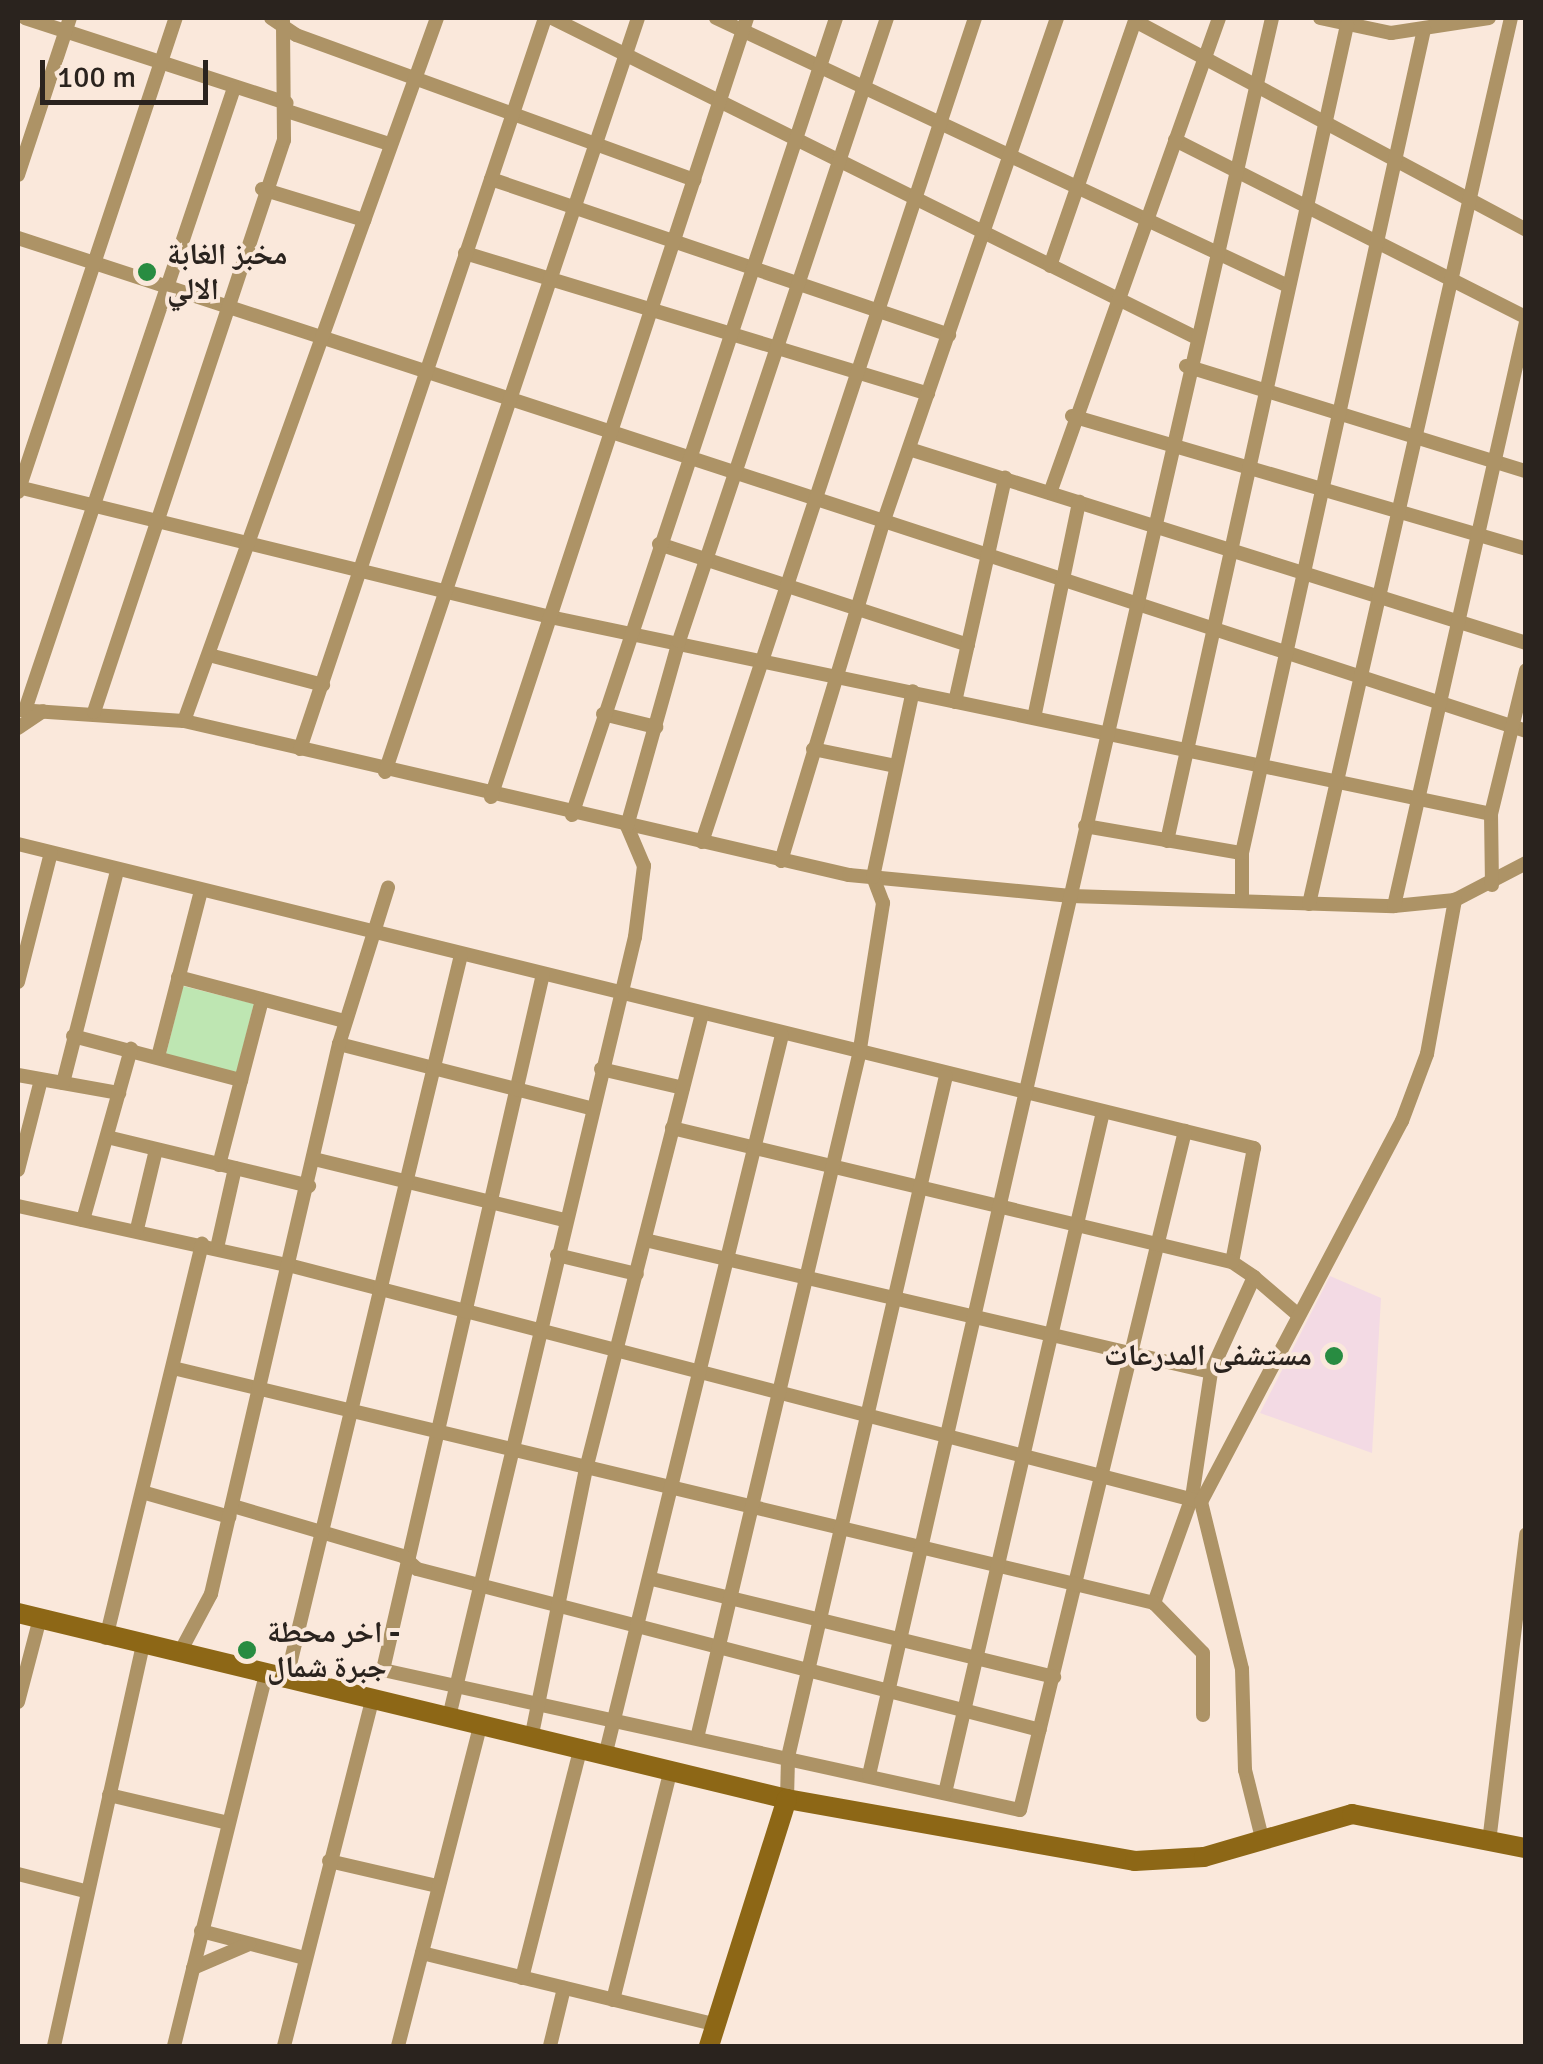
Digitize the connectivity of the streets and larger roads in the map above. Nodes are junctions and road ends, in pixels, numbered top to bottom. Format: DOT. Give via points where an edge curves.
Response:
graph roads {
  1 [pos="24,18"];
  2 [pos="176,18"];
  3 [pos="437,18"];
  4 [pos="549,18"];
  5 [pos="638,18"];
  6 [pos="716,18"];
  7 [pos="836,18"];
  8 [pos="887,18"];
  9 [pos="976,18"];
  10 [pos="1057,18"];
  11 [pos="1220,18"];
  12 [pos="1272,18"];
  13 [pos="1320,18"];
  14 [pos="1488,18"];
  15 [pos="1511,18"];
  16 [pos="1136,19"];
  17 [pos="279,21"];
  18 [pos="746,24"];
  19 [pos="67,25"];
  20 [pos="1347,25"];
  21 [pos="1415,26"];
  22 [pos="625,56"];
  23 [pos="1204,57"];
  24 [pos="821,62"];
  25 [pos="160,68"];
  26 [pos="414,77"];
  27 [pos="865,83"];
  28 [pos="1256,85"];
  29 [pos="234,88"];
  30 [pos="720,100"];
  31 [pos="287,107"];
  32 [pos="512,114"];
  33 [pos="939,118"];
  34 [pos="1327,122"];
  35 [pos="795,137"];
  36 [pos="1175,140"];
  37 [pos="390,144"];
  38 [pos="596,144"];
  39 [pos="1010,153"];
  40 [pos="842,158"];
  41 [pos="1397,160"];
  42 [pos="1233,169"];
  43 [pos="18,174"];
  44 [pos="491,179"];
  45 [pos="694,180"];
  46 [pos="1078,186"];
  47 [pos="262,188"];
  48 [pos="912,192"];
  49 [pos="1471,200"];
  50 [pos="1308,207"];
  51 [pos="572,210"];
  52 [pos="364,220"];
  53 [pos="1147,220"];
  54 [pos="1526,230"];
  55 [pos="986,231"];
  56 [pos="18,238"];
  57 [pos="1378,242"];
  58 [pos="675,243"];
  59 [pos="1213,252"];
  60 [pos="465,253"];
  61 [pos="92,263"];
  62 [pos="1050,266"];
  63 [pos="750,267"];
  64 [pos="548,280"];
  65 [pos="1454,280"];
  66 [pos="801,285"];
  67 [pos="1288,286"];
  68 [pos="167,288"];
  69 [pos="1117,299"];
  70 [pos="230,308"];
  71 [pos="652,310"];
  72 [pos="873,310"];
  73 [pos="1526,320"];
  74 [pos="730,334"];
  75 [pos="950,335"];
  76 [pos="1193,336"];
  77 [pos="322,340"];
  78 [pos="780,351"];
  79 [pos="1186,366"];
  80 [pos="853,372"];
  81 [pos="425,374"];
  82 [pos="1264,393"];
  83 [pos="928,394"];
  84 [pos="510,400"];
  85 [pos="1342,414"];
  86 [pos="1072,416"];
  87 [pos="608,432"];
  88 [pos="1420,438"];
  89 [pos="1170,444"];
  90 [pos="910,449"];
  91 [pos="686,458"];
  92 [pos="1494,461"];
  93 [pos="1248,465"];
  94 [pos="1526,471"];
  95 [pos="738,475"];
  96 [pos="1005,478"];
  97 [pos="1324,488"];
  98 [pos="18,489"];
  99 [pos="1050,493"];
  100 [pos="812,499"];
  101 [pos="1079,502"];
  102 [pos="93,505"];
  103 [pos="1399,510"];
  104 [pos="160,522"];
  105 [pos="883,523"];
  106 [pos="1155,524"];
  107 [pos="1476,534"];
  108 [pos="659,544"];
  109 [pos="251,546"];
  110 [pos="1230,547"];
  111 [pos="1526,549"];
  112 [pos="987,556"];
  113 [pos="710,561"];
  114 [pos="361,566"];
  115 [pos="1304,571"];
  116 [pos="1060,581"];
  117 [pos="783,584"];
  118 [pos="445,588"];
  119 [pos="1380,597"];
  120 [pos="1136,606"];
  121 [pos="857,608"];
  122 [pos="550,617"];
  123 [pos="1455,622"];
  124 [pos="1210,629"];
  125 [pos="628,632"];
  126 [pos="679,641"];
  127 [pos="1526,643"];
  128 [pos="968,645"];
  129 [pos="1286,653"];
  130 [pos="209,655"];
  131 [pos="759,657"];
  132 [pos="1526,670"];
  133 [pos="834,675"];
  134 [pos="1361,677"];
  135 [pos="322,685"];
  136 [pos="913,691"];
  137 [pos="956,702"];
  138 [pos="1436,702"];
  139 [pos="22,710"];
  140 [pos="44,711"];
  141 [pos="94,712"];
  142 [pos="603,714"];
  143 [pos="1034,718"];
  144 [pos="184,721"];
  145 [pos="656,727"];
  146 [pos="18,728"];
  147 [pos="1518,729"];
  148 [pos="1106,732"];
  149 [pos="1184,748"];
  150 [pos="300,749"];
  151 [pos="813,749"];
  152 [pos="1259,764"];
  153 [pos="891,765"];
  154 [pos="385,772"];
  155 [pos="1338,781"];
  156 [pos="491,796"];
  157 [pos="1416,796"];
  158 [pos="1491,814"];
  159 [pos="572,815"];
  160 [pos="628,826"];
  161 [pos="1085,826"];
  162 [pos="1167,841"];
  163 [pos="702,842"];
  164 [pos="18,844"];
  165 [pos="51,853"];
  166 [pos="1242,854"];
  167 [pos="781,861"];
  168 [pos="1526,863"];
  169 [pos="117,871"];
  170 [pos="873,877"];
  171 [pos="1492,885"];
  172 [pos="388,888"];
  173 [pos="201,891"];
  174 [pos="1071,896"];
  175 [pos="1242,900"];
  176 [pos="1456,900"];
  177 [pos="1309,904"];
  178 [pos="1394,906"];
  179 [pos="368,932"];
  180 [pos="461,954"];
  181 [pos="543,974"];
  182 [pos="178,977"];
  183 [pos="18,982"];
  184 [pos="622,993"];
  185 [pos="262,1000"];
  186 [pos="702,1014"];
  187 [pos="345,1021"];
  188 [pos="73,1036"];
  189 [pos="782,1036"];
  190 [pos="338,1044"];
  191 [pos="130,1050"];
  192 [pos="860,1055"];
  193 [pos="158,1057"];
  194 [pos="431,1068"];
  195 [pos="601,1070"];
  196 [pos="18,1074"];
  197 [pos="946,1076"];
  198 [pos="42,1080"];
  199 [pos="241,1080"];
  200 [pos="63,1084"];
  201 [pos="682,1088"];
  202 [pos="513,1090"];
  203 [pos="120,1094"];
  204 [pos="1026,1094"];
  205 [pos="591,1108"];
  206 [pos="1103,1112"];
  207 [pos="672,1128"];
  208 [pos="1185,1132"];
  209 [pos="107,1137"];
  210 [pos="754,1148"];
  211 [pos="156,1150"];
  212 [pos="314,1159"];
  213 [pos="219,1165"];
  214 [pos="831,1165"];
  215 [pos="235,1168"];
  216 [pos="18,1170"];
  217 [pos="402,1182"];
  218 [pos="308,1186"];
  219 [pos="921,1186"];
  220 [pos="487,1202"];
  221 [pos="1001,1205"];
  222 [pos="18,1206"];
  223 [pos="83,1220"];
  224 [pos="564,1220"];
  225 [pos="1078,1224"];
  226 [pos="137,1230"];
  227 [pos="646,1240"];
  228 [pos="1159,1242"];
  229 [pos="210,1246"];
  230 [pos="557,1254"];
  231 [pos="728,1260"];
  232 [pos="1232,1262"];
  233 [pos="292,1266"];
  234 [pos="637,1274"];
  235 [pos="1254,1277"];
  236 [pos="804,1278"];
  237 [pos="376,1294"];
  238 [pos="894,1298"];
  239 [pos="1297,1314"];
  240 [pos="460,1316"];
  241 [pos="975,1318"];
  242 [pos="1052,1336"];
  243 [pos="538,1337"];
  244 [pos="1132,1354"];
  245 [pos="616,1356"];
  246 [pos="173,1368"];
  247 [pos="1212,1372"];
  248 [pos="700,1377"];
  249 [pos="261,1390"];
  250 [pos="779,1397"];
  251 [pos="348,1412"];
  252 [pos="866,1420"];
  253 [pos="432,1432"];
  254 [pos="946,1441"];
  255 [pos="511,1450"];
  256 [pos="1023,1460"];
  257 [pos="586,1469"];
  258 [pos="1103,1478"];
  259 [pos="673,1491"];
  260 [pos="142,1492"];
  261 [pos="1197,1500"];
  262 [pos="753,1510"];
  263 [pos="231,1512"];
  264 [pos="320,1527"];
  265 [pos="840,1530"];
  266 [pos="1526,1534"];
  267 [pos="921,1550"];
  268 [pos="403,1556"];
  269 [pos="998,1568"];
  270 [pos="652,1580"];
  271 [pos="479,1583"];
  272 [pos="1078,1587"];
  273 [pos="732,1599"];
  274 [pos="1154,1603"];
  275 [pos="558,1605"];
  276 [pos="18,1613"];
  277 [pos="40,1618"];
  278 [pos="818,1618"];
  279 [pos="640,1629"];
  280 [pos="106,1638"];
  281 [pos="902,1639"];
  282 [pos="142,1648"];
  283 [pos="720,1649"];
  284 [pos="178,1654"];
  285 [pos="976,1658"];
  286 [pos="807,1670"];
  287 [pos="1054,1677"];
  288 [pos="276,1680"];
  289 [pos="456,1683"];
  290 [pos="888,1690"];
  291 [pos="372,1700"];
  292 [pos="18,1702"];
  293 [pos="539,1702"];
  294 [pos="965,1710"];
  295 [pos="1203,1715"];
  296 [pos="448,1717"];
  297 [pos="616,1719"];
  298 [pos="482,1723"];
  299 [pos="1040,1730"];
  300 [pos="532,1734"];
  301 [pos="698,1734"];
  302 [pos="581,1746"];
  303 [pos="606,1752"];
  304 [pos="788,1756"];
  305 [pos="670,1769"];
  306 [pos="868,1775"];
  307 [pos="945,1793"];
  308 [pos="109,1794"];
  309 [pos="787,1799"];
  310 [pos="228,1823"];
  311 [pos="1262,1838"];
  312 [pos="1489,1842"];
  313 [pos="1526,1848"];
  314 [pos="329,1860"];
  315 [pos="18,1874"];
  316 [pos="438,1886"];
  317 [pos="86,1892"];
  318 [pos="201,1931"];
  319 [pos="250,1944"];
  320 [pos="422,1953"];
  321 [pos="305,1958"];
  322 [pos="193,1968"];
  323 [pos="522,1978"];
  324 [pos="564,1988"];
  325 [pos="612,2000"];
  326 [pos="717,2025"];
  327 [pos="54,2046"];
  328 [pos="174,2046"];
  329 [pos="284,2046"];
  330 [pos="398,2046"];
  331 [pos="550,2046"];
  332 [pos="710,2046"];
  1 -- 19 [label="street"];
  2 -- 25 [label="street"];
  3 -- 26 [label="street"];
  4 -- 22 [label="street"];
  4 -- 32 [label="street"];
  5 -- 22 [label="street"];
  6 -- 18 [label="street"];
  7 -- 24 [label="street"];
  8 -- 27 [label="street"];
  9 -- 33 [label="street"];
  10 -- 39 [label="street"];
  11 -- 23 [label="street"];
  12 -- 28 [label="street"];
  13 -- 20 [label="street"];
  14 -- 21 [label="street"];
  15 -- 49 [label="street"];
  16 -- 23 [label="street"];
  16 -- 46 [label="street"];
  17 -- 26 [label="street"];
  17 -- 31 [label="street"];
  18 -- 24 [label="street"];
  18 -- 30 [label="street"];
  19 -- 25 [label="street"];
  19 -- 43 [label="street"];
  20 -- 21 [label="street"];
  20 -- 34 [label="street"];
  21 -- 41 [label="street"];
  22 -- 30 [label="street"];
  22 -- 38 [label="street"];
  23 -- 28 [label="street"];
  23 -- 36 [label="street"];
  24 -- 27 [label="street"];
  24 -- 35 [label="street"];
  25 -- 29 [label="street"];
  25 -- 61 [label="street"];
  26 -- 32 [label="street"];
  26 -- 37 [label="street"];
  27 -- 33 [label="street"];
  27 -- 40 [label="street"];
  28 -- 34 [label="street"];
  28 -- 42 [label="street"];
  29 -- 31 [label="street"];
  29 -- 68 [label="street"];
  30 -- 35 [label="street"];
  30 -- 45 [label="street"];
  31 -- 37 [label="street"];
  31 -- 47 [label="street"];
  32 -- 38 [label="street"];
  32 -- 44 [label="street"];
  33 -- 39 [label="street"];
  33 -- 48 [label="street"];
  34 -- 41 [label="street"];
  34 -- 50 [label="street"];
  35 -- 40 [label="street"];
  35 -- 63 [label="street"];
  36 -- 42 [label="street"];
  36 -- 53 [label="street"];
  37 -- 52 [label="street"];
  38 -- 45 [label="street"];
  38 -- 51 [label="street"];
  39 -- 46 [label="street"];
  39 -- 55 [label="street"];
  40 -- 48 [label="street"];
  40 -- 66 [label="street"];
  41 -- 49 [label="street"];
  41 -- 57 [label="street"];
  42 -- 50 [label="street"];
  42 -- 59 [label="street"];
  44 -- 51 [label="street"];
  44 -- 60 [label="street"];
  45 -- 58 [label="street"];
  46 -- 53 [label="street"];
  46 -- 62 [label="street"];
  47 -- 52 [label="street"];
  47 -- 70 [label="street"];
  48 -- 55 [label="street"];
  48 -- 72 [label="street"];
  49 -- 54 [label="street"];
  49 -- 65 [label="street"];
  50 -- 57 [label="street"];
  50 -- 67 [label="street"];
  51 -- 58 [label="street"];
  51 -- 64 [label="street"];
  52 -- 77 [label="street"];
  53 -- 59 [label="street"];
  53 -- 69 [label="street"];
  55 -- 62 [label="street"];
  55 -- 75 [label="street"];
  56 -- 61 [label="street"];
  57 -- 65 [label="street"];
  57 -- 85 [label="street"];
  58 -- 63 [label="street"];
  58 -- 71 [label="street"];
  59 -- 67 [label="street"];
  59 -- 76 [label="street"];
  60 -- 64 [label="street"];
  60 -- 81 [label="street"];
  61 -- 68 [label="street"];
  61 -- 98 [label="street"];
  62 -- 69 [label="street"];
  63 -- 66 [label="street"];
  63 -- 74 [label="street"];
  64 -- 71 [label="street"];
  64 -- 84 [label="street"];
  65 -- 73 [label="street"];
  65 -- 88 [label="street"];
  66 -- 72 [label="street"];
  66 -- 78 [label="street"];
  67 -- 82 [label="street"];
  68 -- 70 [label="street"];
  68 -- 102 [label="street"];
  69 -- 76 [label="street"];
  69 -- 86 [label="street"];
  70 -- 77 [label="street"];
  70 -- 104 [label="street"];
  71 -- 74 [label="street"];
  71 -- 87 [label="street"];
  72 -- 75 [label="street"];
  72 -- 80 [label="street"];
  73 -- 92 [label="street"];
  74 -- 78 [label="street"];
  74 -- 91 [label="street"];
  75 -- 83 [label="street"];
  76 -- 79 [label="street"];
  77 -- 81 [label="street"];
  77 -- 109 [label="street"];
  78 -- 80 [label="street"];
  78 -- 95 [label="street"];
  79 -- 82 [label="street"];
  79 -- 89 [label="street"];
  80 -- 83 [label="street"];
  80 -- 100 [label="street"];
  81 -- 84 [label="street"];
  81 -- 114 [label="street"];
  82 -- 85 [label="street"];
  82 -- 93 [label="street"];
  83 -- 90 [label="street"];
  84 -- 87 [label="street"];
  84 -- 118 [label="street"];
  85 -- 88 [label="street"];
  85 -- 97 [label="street"];
  86 -- 89 [label="street"];
  86 -- 99 [label="street"];
  87 -- 91 [label="street"];
  87 -- 122 [label="street"];
  88 -- 92 [label="street"];
  88 -- 103 [label="street"];
  89 -- 93 [label="street"];
  89 -- 106 [label="street"];
  90 -- 96 [label="street"];
  90 -- 105 [label="street"];
  91 -- 95 [label="street"];
  91 -- 108 [label="street"];
  92 -- 94 [label="street"];
  92 -- 107 [label="street"];
  93 -- 97 [label="street"];
  93 -- 110 [label="street"];
  95 -- 100 [label="street"];
  95 -- 113 [label="street"];
  96 -- 99 [label="street"];
  96 -- 112 [label="street"];
  97 -- 103 [label="street"];
  97 -- 115 [label="street"];
  98 -- 102 [label="street"];
  99 -- 101 [label="street"];
  100 -- 105 [label="street"];
  100 -- 117 [label="street"];
  101 -- 106 [label="street"];
  101 -- 116 [label="street"];
  102 -- 104 [label="street"];
  102 -- 139 [label="street"];
  103 -- 107 [label="street"];
  103 -- 119 [label="street"];
  104 -- 109 [label="street"];
  104 -- 141 [label="street"];
  105 -- 112 [label="street"];
  105 -- 121 [label="street"];
  106 -- 110 [label="street"];
  106 -- 120 [label="street"];
  107 -- 111 [label="street"];
  107 -- 123 [label="street"];
  108 -- 113 [label="street"];
  108 -- 125 [label="street"];
  109 -- 114 [label="street"];
  109 -- 130 [label="street"];
  110 -- 115 [label="street"];
  110 -- 124 [label="street"];
  112 -- 116 [label="street"];
  112 -- 128 [label="street"];
  113 -- 117 [label="street"];
  113 -- 126 [label="street"];
  114 -- 118 [label="street"];
  114 -- 135 [label="street"];
  115 -- 119 [label="street"];
  115 -- 129 [label="street"];
  116 -- 120 [label="street"];
  116 -- 143 [label="street"];
  117 -- 121 [label="street"];
  117 -- 131 [label="street"];
  118 -- 122 [label="street"];
  118 -- 154 [label="street"];
  119 -- 123 [label="street"];
  119 -- 134 [label="street"];
  120 -- 124 [label="street"];
  120 -- 148 [label="street"];
  121 -- 128 [label="street"];
  121 -- 133 [label="street"];
  122 -- 125 [label="street"];
  122 -- 156 [label="street"];
  123 -- 127 [label="street"];
  123 -- 138 [label="street"];
  124 -- 129 [label="street"];
  124 -- 149 [label="street"];
  125 -- 126 [label="street"];
  125 -- 142 [label="street"];
  126 -- 131 [label="street"];
  126 -- 145 [label="street"];
  128 -- 137 [label="street"];
  129 -- 134 [label="street"];
  129 -- 152 [label="street"];
  130 -- 135 [label="street"];
  130 -- 144 [label="street"];
  131 -- 133 [label="street"];
  131 -- 163 [label="street"];
  132 -- 147 [label="street"];
  133 -- 136 [label="street"];
  133 -- 151 [label="street"];
  134 -- 138 [label="street"];
  134 -- 155 [label="street"];
  135 -- 150 [label="street"];
  136 -- 137 [label="street"];
  136 -- 153 [label="street"];
  137 -- 143 [label="street"];
  138 -- 147 [label="street"];
  138 -- 157 [label="street"];
  139 -- 140 [label="street"];
  140 -- 141 [label="street"];
  140 -- 146 [label="street"];
  141 -- 144 [label="street"];
  142 -- 145 [label="street"];
  142 -- 159 [label="street"];
  143 -- 148 [label="street"];
  144 -- 150 [label="street"];
  145 -- 160 [label="street"];
  147 -- 158 [label="street"];
  148 -- 149 [label="street"];
  148 -- 161 [label="street"];
  149 -- 152 [label="street"];
  149 -- 162 [label="street"];
  150 -- 154 [label="street"];
  151 -- 153 [label="street"];
  151 -- 167 [label="street"];
  152 -- 155 [label="street"];
  152 -- 166 [label="street"];
  153 -- 170 [label="street"];
  154 -- 156 [label="street"];
  155 -- 157 [label="street"];
  155 -- 177 [label="street"];
  156 -- 159 [label="street"];
  157 -- 158 [label="street"];
  157 -- 178 [label="street"];
  158 -- 171 [label="street"];
  159 -- 160 [label="street"];
  160 -- 163 [label="street"];
  160 -- 184 [label="street" via="644,866 643,894"];
  161 -- 162 [label="street"];
  161 -- 174 [label="street"];
  162 -- 166 [label="street"];
  163 -- 167 [label="street"];
  164 -- 165 [label="street"];
  165 -- 169 [label="street"];
  165 -- 183 [label="street"];
  166 -- 175 [label="street"];
  167 -- 170 [label="street"];
  168 -- 171 [label="street"];
  169 -- 173 [label="street"];
  169 -- 188 [label="street"];
  170 -- 174 [label="street"];
  170 -- 192 [label="street" via="883,903"];
  171 -- 176 [label="street"];
  172 -- 179 [label="street"];
  173 -- 179 [label="street"];
  173 -- 182 [label="street"];
  174 -- 175 [label="street"];
  174 -- 204 [label="street"];
  175 -- 177 [label="street"];
  176 -- 178 [label="street"];
  176 -- 239 [label="street" via="1427,1054 1402,1121"];
  177 -- 178 [label="street"];
  179 -- 180 [label="street"];
  179 -- 187 [label="street"];
  180 -- 181 [label="street"];
  180 -- 194 [label="street"];
  181 -- 184 [label="street"];
  181 -- 202 [label="street"];
  182 -- 185 [label="street"];
  182 -- 193 [label="street"];
  184 -- 186 [label="street"];
  184 -- 195 [label="street"];
  185 -- 187 [label="street"];
  185 -- 199 [label="street"];
  186 -- 189 [label="street"];
  186 -- 201 [label="street"];
  187 -- 190 [label="street"];
  188 -- 191 [label="street"];
  188 -- 200 [label="street"];
  189 -- 192 [label="street"];
  189 -- 210 [label="street"];
  190 -- 194 [label="street"];
  190 -- 212 [label="street"];
  191 -- 193 [label="street"];
  191 -- 203 [label="street"];
  192 -- 197 [label="street"];
  192 -- 214 [label="street"];
  193 -- 199 [label="street"];
  194 -- 202 [label="street"];
  194 -- 217 [label="street"];
  195 -- 201 [label="street"];
  195 -- 205 [label="street"];
  196 -- 198 [label="street"];
  197 -- 204 [label="street"];
  197 -- 219 [label="street"];
  198 -- 200 [label="street"];
  198 -- 216 [label="street"];
  199 -- 213 [label="street"];
  200 -- 203 [label="street"];
  201 -- 207 [label="street"];
  202 -- 205 [label="street"];
  202 -- 220 [label="street"];
  203 -- 209 [label="street"];
  204 -- 206 [label="street"];
  204 -- 221 [label="street"];
  205 -- 224 [label="street"];
  206 -- 208 [label="street"];
  206 -- 225 [label="street"];
  207 -- 210 [label="street"];
  207 -- 227 [label="street"];
  208 -- 228 [label="street"];
  208 -- 232 [label="street" via="1257,1151"];
  209 -- 211 [label="street"];
  209 -- 223 [label="street"];
  210 -- 214 [label="street"];
  210 -- 231 [label="street"];
  211 -- 213 [label="street"];
  211 -- 226 [label="street"];
  212 -- 217 [label="street"];
  212 -- 218 [label="street"];
  213 -- 215 [label="street"];
  214 -- 219 [label="street"];
  214 -- 236 [label="street"];
  215 -- 218 [label="street"];
  215 -- 229 [label="street"];
  217 -- 220 [label="street"];
  217 -- 237 [label="street"];
  218 -- 233 [label="street"];
  219 -- 221 [label="street"];
  219 -- 238 [label="street"];
  220 -- 224 [label="street"];
  220 -- 240 [label="street"];
  221 -- 225 [label="street"];
  221 -- 241 [label="street"];
  222 -- 223 [label="street"];
  223 -- 226 [label="street"];
  224 -- 230 [label="street"];
  225 -- 228 [label="street"];
  225 -- 242 [label="street"];
  226 -- 229 [label="street"];
  227 -- 231 [label="street"];
  227 -- 234 [label="street"];
  228 -- 232 [label="street"];
  228 -- 244 [label="street"];
  229 -- 233 [label="street"];
  229 -- 246 [label="street"];
  230 -- 234 [label="street"];
  230 -- 243 [label="street"];
  231 -- 236 [label="street"];
  231 -- 248 [label="street"];
  232 -- 235 [label="street"];
  233 -- 237 [label="street"];
  233 -- 249 [label="street"];
  234 -- 245 [label="street"];
  235 -- 239 [label="street"];
  235 -- 247 [label="street"];
  236 -- 238 [label="street"];
  236 -- 250 [label="street"];
  237 -- 240 [label="street"];
  237 -- 251 [label="street"];
  238 -- 241 [label="street"];
  238 -- 252 [label="street"];
  239 -- 261 [label="street"];
  240 -- 243 [label="street"];
  240 -- 253 [label="street"];
  241 -- 242 [label="street"];
  241 -- 254 [label="street"];
  242 -- 244 [label="street"];
  242 -- 256 [label="street"];
  243 -- 245 [label="street"];
  243 -- 255 [label="street"];
  244 -- 247 [label="street"];
  244 -- 258 [label="street"];
  245 -- 248 [label="street"];
  245 -- 257 [label="street"];
  246 -- 249 [label="street"];
  246 -- 260 [label="street"];
  247 -- 261 [label="street"];
  248 -- 250 [label="street"];
  248 -- 259 [label="street"];
  249 -- 251 [label="street"];
  249 -- 263 [label="street"];
  250 -- 252 [label="street"];
  250 -- 262 [label="street"];
  251 -- 253 [label="street"];
  251 -- 264 [label="street"];
  252 -- 254 [label="street"];
  252 -- 265 [label="street"];
  253 -- 255 [label="street"];
  253 -- 268 [label="street"];
  254 -- 256 [label="street"];
  254 -- 267 [label="street"];
  255 -- 257 [label="street"];
  255 -- 271 [label="street"];
  256 -- 258 [label="street"];
  256 -- 269 [label="street"];
  257 -- 259 [label="street"];
  257 -- 275 [label="street"];
  258 -- 261 [label="street"];
  258 -- 272 [label="street"];
  259 -- 262 [label="street"];
  259 -- 270 [label="street"];
  260 -- 263 [label="street"];
  260 -- 280 [label="street"];
  261 -- 274 [label="street"];
  261 -- 311 [label="street" via="1242,1669 1245,1770"];
  262 -- 265 [label="street"];
  262 -- 273 [label="street"];
  263 -- 264 [label="street"];
  263 -- 284 [label="street" via="208,1606"];
  264 -- 268 [label="street"];
  264 -- 288 [label="street"];
  265 -- 267 [label="street"];
  265 -- 278 [label="street"];
  266 -- 312 [label="street"];
  267 -- 269 [label="street"];
  267 -- 281 [label="street"];
  268 -- 271 [label="street" via="416,1569"];
  268 -- 289 [label="street" via="383,1670"];
  269 -- 272 [label="street"];
  269 -- 285 [label="street"];
  270 -- 273 [label="street"];
  270 -- 279 [label="street"];
  271 -- 275 [label="street"];
  271 -- 289 [label="street"];
  272 -- 274 [label="street"];
  272 -- 287 [label="street"];
  273 -- 278 [label="street"];
  273 -- 283 [label="street"];
  274 -- 295 [label="street" via="1203,1653"];
  275 -- 279 [label="street"];
  275 -- 293 [label="street"];
  276 -- 277 [label="street"];
  277 -- 280 [label="street"];
  277 -- 292 [label="street"];
  278 -- 281 [label="street"];
  278 -- 286 [label="street"];
  279 -- 283 [label="street"];
  279 -- 297 [label="street"];
  280 -- 282 [label="street"];
  281 -- 285 [label="street"];
  281 -- 290 [label="street"];
  282 -- 284 [label="street"];
  282 -- 308 [label="street"];
  283 -- 286 [label="street"];
  283 -- 301 [label="street"];
  284 -- 288 [label="street"];
  285 -- 287 [label="street"];
  285 -- 294 [label="street"];
  286 -- 290 [label="street"];
  286 -- 304 [label="street"];
  287 -- 299 [label="street"];
  288 -- 291 [label="street"];
  288 -- 310 [label="street"];
  289 -- 293 [label="street"];
  289 -- 296 [label="street"];
  290 -- 294 [label="street"];
  290 -- 306 [label="street"];
  291 -- 296 [label="street"];
  291 -- 314 [label="street"];
  293 -- 297 [label="street"];
  293 -- 300 [label="street"];
  294 -- 299 [label="street"];
  294 -- 307 [label="street"];
  296 -- 298 [label="street"];
  297 -- 301 [label="street"];
  297 -- 303 [label="street"];
  298 -- 300 [label="street"];
  298 -- 316 [label="street"];
  299 -- 307 [label="street" via="1020,1810"];
  300 -- 302 [label="street"];
  301 -- 304 [label="street"];
  302 -- 303 [label="street"];
  302 -- 323 [label="street"];
  303 -- 305 [label="street"];
  304 -- 306 [label="street"];
  304 -- 309 [label="street"];
  305 -- 309 [label="street"];
  305 -- 325 [label="street"];
  306 -- 307 [label="street"];
  308 -- 310 [label="street"];
  308 -- 317 [label="street"];
  309 -- 311 [label="street" via="1135,1862 1204,1858"];
  309 -- 326 [label="street"];
  310 -- 318 [label="street"];
  311 -- 312 [label="street" via="1378,1814"];
  312 -- 313 [label="street"];
  314 -- 316 [label="street"];
  314 -- 321 [label="street"];
  315 -- 317 [label="street"];
  316 -- 320 [label="street"];
  317 -- 327 [label="street"];
  318 -- 319 [label="street"];
  318 -- 322 [label="street"];
  319 -- 321 [label="street"];
  319 -- 322 [label="street"];
  320 -- 323 [label="street"];
  320 -- 330 [label="street"];
  321 -- 329 [label="street"];
  322 -- 328 [label="street"];
  323 -- 324 [label="street"];
  324 -- 325 [label="street"];
  324 -- 331 [label="street"];
  325 -- 326 [label="street"];
  326 -- 332 [label="street"];
}
